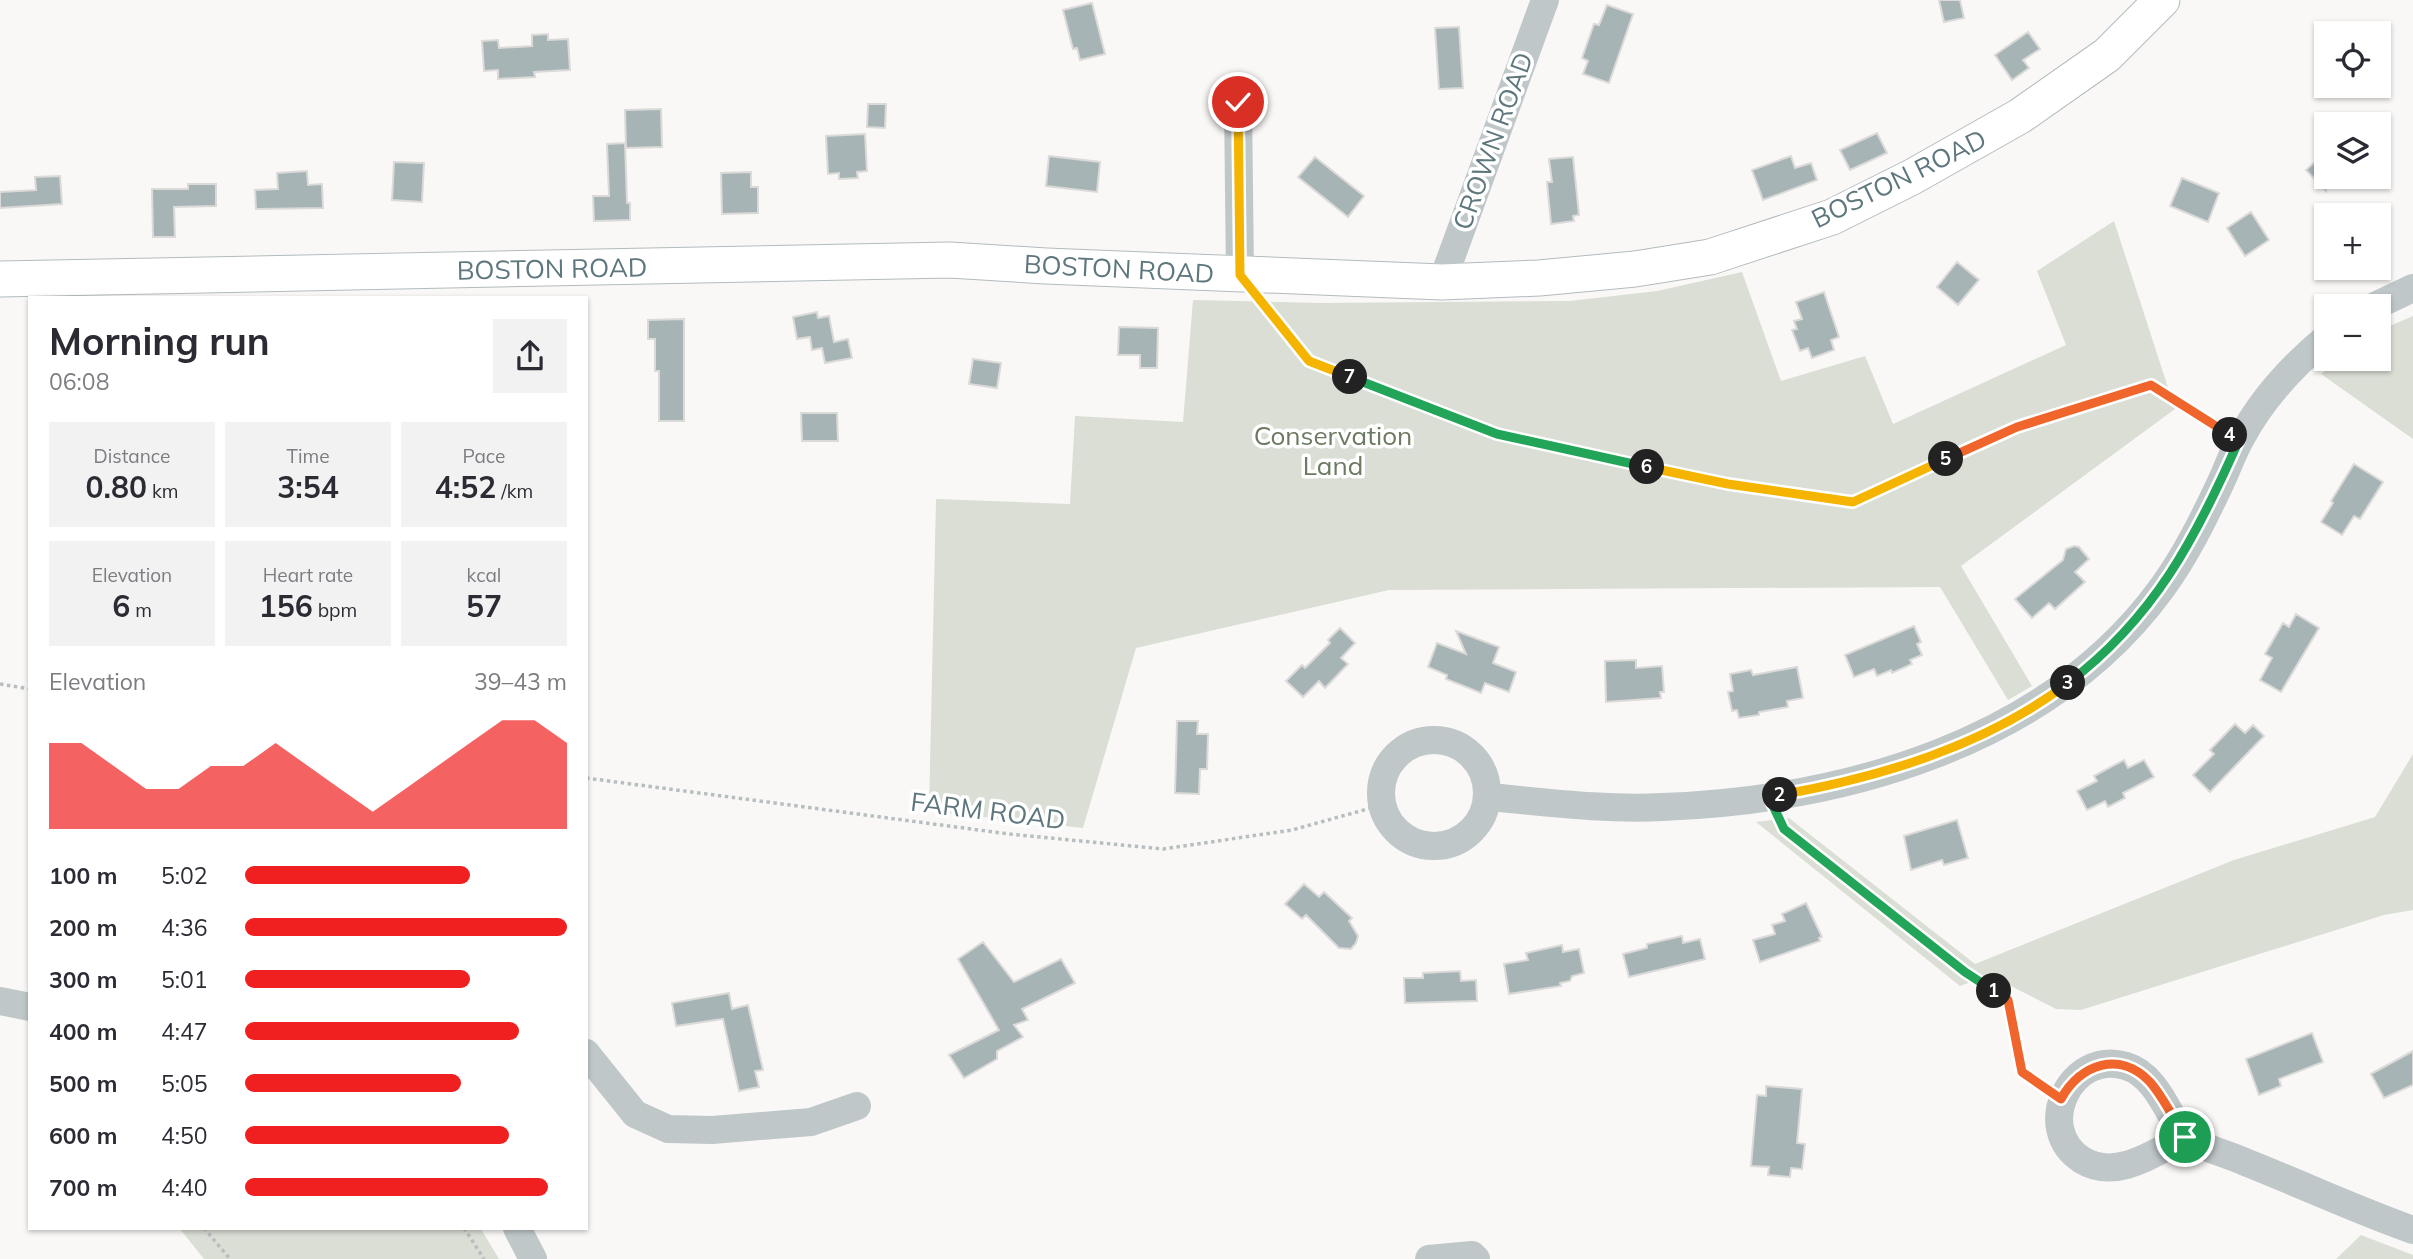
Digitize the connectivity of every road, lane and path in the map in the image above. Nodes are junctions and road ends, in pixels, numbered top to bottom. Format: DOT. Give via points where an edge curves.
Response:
graph roads {
  1 [pos="1545,0"];
  2 [pos="2162,0"];
  3 [pos="1238,102"];
  4 [pos="1240,275"];
  5 [pos="0,279"];
  6 [pos="1441,282"];
  7 [pos="2413,288"];
  8 [pos="2391,298"];
  9 [pos="2314,349"];
  10 [pos="2239,440"];
  11 [pos="0,684"];
  12 [pos="28,689"];
  13 [pos="588,778"];
  14 [pos="1488,797"];
  15 [pos="1769,797"];
  16 [pos="1382,805"];
  17 [pos="0,1001"];
  18 [pos="28,1007"];
  19 [pos="588,1055"];
  20 [pos="2061,1099"];
  21 [pos="857,1106"];
  22 [pos="2185,1137"];
  23 [pos="206,1230"];
  24 [pos="465,1230"];
  25 [pos="518,1230"];
  26 [pos="2413,1230"];
  27 [pos="230,1259"];
  28 [pos="484,1259"];
  29 [pos="533,1259"];
  30 [pos="1429,1259"];
  31 [pos="1476,1259"];
  1 -- 6 [label="street, CROWN ROAD"];
  2 -- 6 [label="main road, BOSTON ROAD" via="2107,55 2020,116 1832,217 1710,257 1539,278"];
  3 -- 4 [label="street"];
  4 -- 5 [label="main road, BOSTON ROAD" via="950,260"];
  4 -- 6 [label="main road, BOSTON ROAD"];
  4 -- 10 [label="path" via="1309,361 1497,434 1728,484 1853,502 2017,427 2151,385"];
  7 -- 8 [label="street"];
  9 -- 10 [label="street" via="2286,374"];
  10 -- 15 [label="street" via="2202,522 2162,588 2113,644 2076,677 1996,728 1932,755 1888,771"];
  11 -- 12 [label="path"];
  13 -- 16 [label="path, FARM ROAD" via="1009,834 1163,849 1292,830"];
  14 -- 15 [label="street" via="1624,808"];
  14 -- 16 [label="street" via="1480,821 1469,834 1438,846 1406,839 1388,821"];
  14 -- 16 [label="street" via="1486,778 1472,755 1448,741 1430,740 1412,744 1391,761 1381,787"];
  15 -- 20 [label="path" via="1784,829 1965,972 2008,1000 2022,1072"];
  17 -- 18 [label="street"];
  19 -- 21 [label="street" via="635,1114 668,1129 811,1122"];
  20 -- 22 [label="street" via="2079,1074 2094,1066 2125,1066 2151,1083"];
  20 -- 22 [label="street" via="2058,1115 2068,1147 2096,1166 2129,1165"];
  22 -- 26 [label="street"];
  23 -- 27 [label="path"];
  24 -- 28 [label="path"];
  25 -- 29 [label="street"];
  30 -- 31 [label="street" via="1472,1255"];
}
